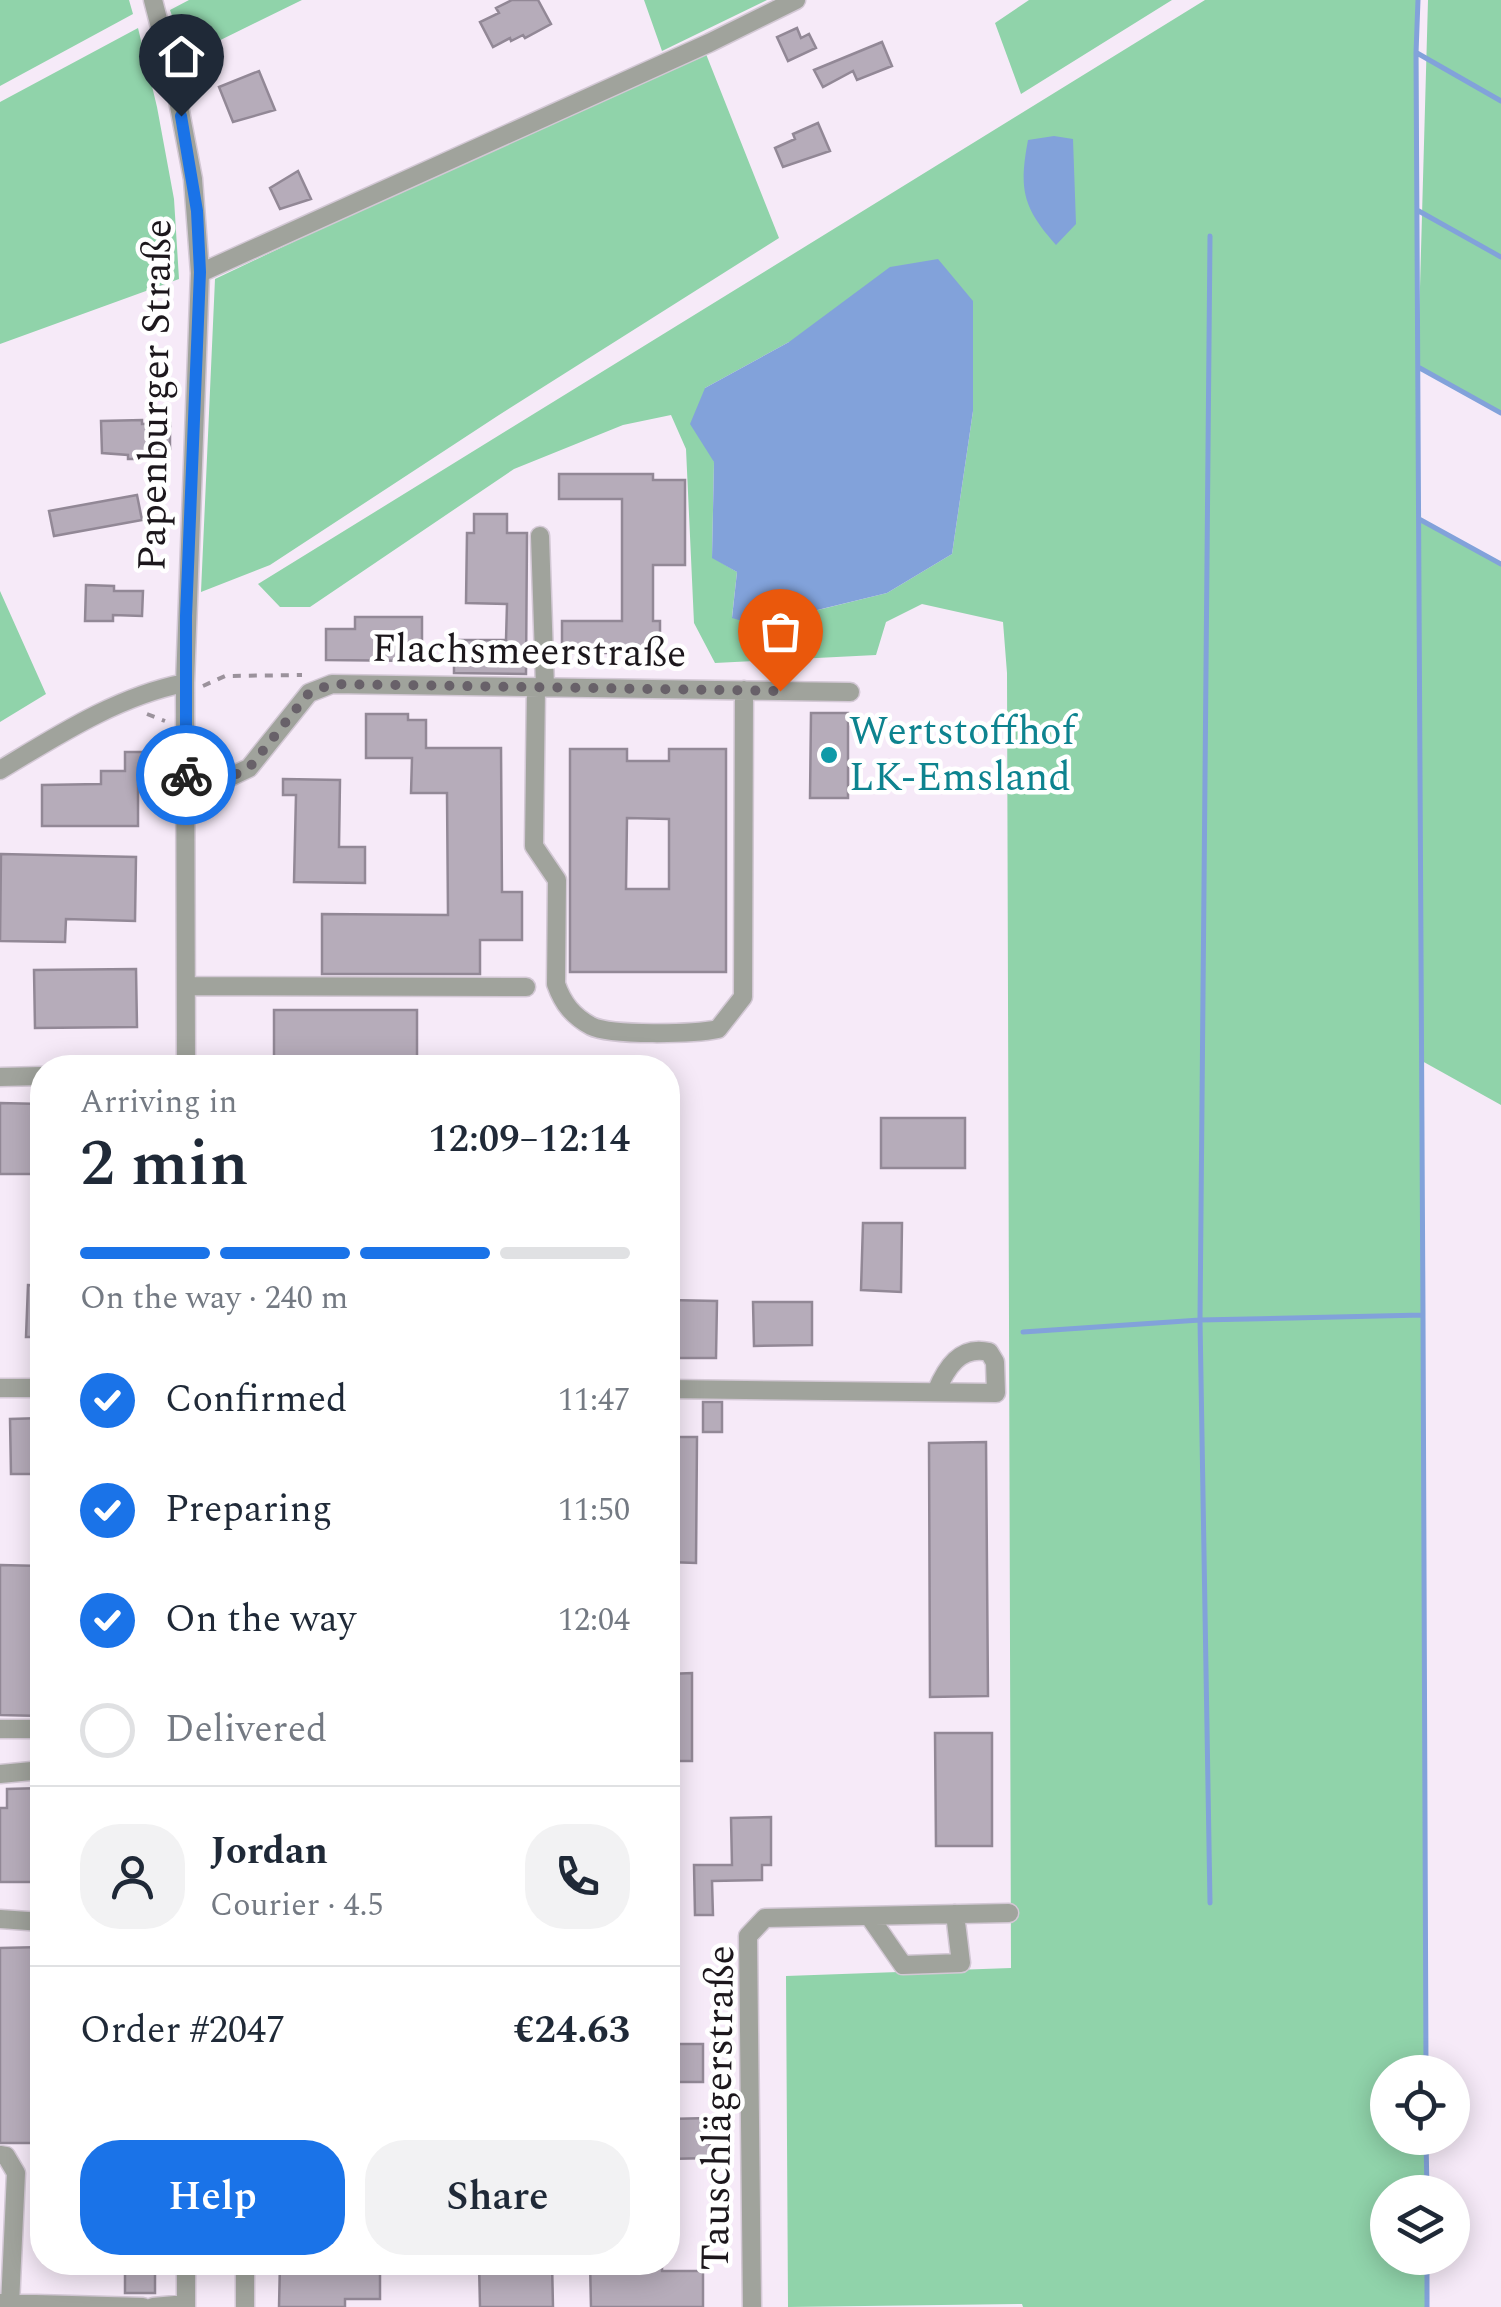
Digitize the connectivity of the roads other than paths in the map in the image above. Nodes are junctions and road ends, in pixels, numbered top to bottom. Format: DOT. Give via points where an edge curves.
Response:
graph roads {
  1 [pos="153,0"];
  2 [pos="796,0"];
  3 [pos="200,272"];
  4 [pos="540,536"];
  5 [pos="540,687"];
  6 [pos="744,690"];
  7 [pos="185,691"];
  8 [pos="850,692"];
  9 [pos="0,770"];
  10 [pos="186,778"];
  11 [pos="186,986"];
  12 [pos="526,987"];
  13 [pos="186,1055"];
  14 [pos="30,1076"];
  15 [pos="0,1077"];
  16 [pos="0,1388"];
  17 [pos="30,1388"];
  18 [pos="680,1389"];
  19 [pos="936,1392"];
  20 [pos="0,1729"];
  21 [pos="30,1729"];
  22 [pos="30,1771"];
  23 [pos="0,1774"];
  24 [pos="1009,1913"];
  25 [pos="954,1914"];
  26 [pos="869,1916"];
  27 [pos="0,1919"];
  28 [pos="30,1921"];
  29 [pos="0,2155"];
  30 [pos="186,2275"];
  31 [pos="246,2275"];
  32 [pos="5,2304"];
  33 [pos="186,2305"];
  34 [pos="143,2307"];
  35 [pos="153,2307"];
  36 [pos="245,2307"];
  37 [pos="752,2307"];
  1 -- 3 [label="street, Papenburger Straße" via="193,178"];
  2 -- 3 [label="street"];
  3 -- 7 [label="street, Papenburger Straße"];
  4 -- 5 [label="street"];
  5 -- 6 [label="street, Flachsmeerstraße"];
  5 -- 6 [label="street" via="534,846 558,880 561,1000 594,1028 691,1034 718,1029 743,997"];
  5 -- 10 [label="street, Flachsmeerstraße" via="332,684 309,693 249,768 232,776"];
  6 -- 8 [label="street, Flachsmeerstraße"];
  7 -- 9 [label="street" via="144,692"];
  7 -- 10 [label="street"];
  10 -- 11 [label="street"];
  11 -- 12 [label="street"];
  11 -- 13 [label="street"];
  14 -- 15 [label="street"];
  16 -- 17 [label="street"];
  18 -- 19 [label="street"];
  20 -- 21 [label="street"];
  22 -- 23 [label="street"];
  24 -- 25 [label="street, Tauschlägerstraße"];
  25 -- 26 [label="street, Tauschlägerstraße"];
  25 -- 26 [label="street" via="961,1963 904,1965"];
  26 -- 37 [label="street, Tauschlägerstraße" via="765,1918 748,1936"];
  27 -- 28 [label="street"];
  29 -- 32 [label="street" via="16,2173"];
  30 -- 33 [label="street"];
  31 -- 36 [label="street"];
  32 -- 34 [label="street"];
  33 -- 35 [label="street"];
}
